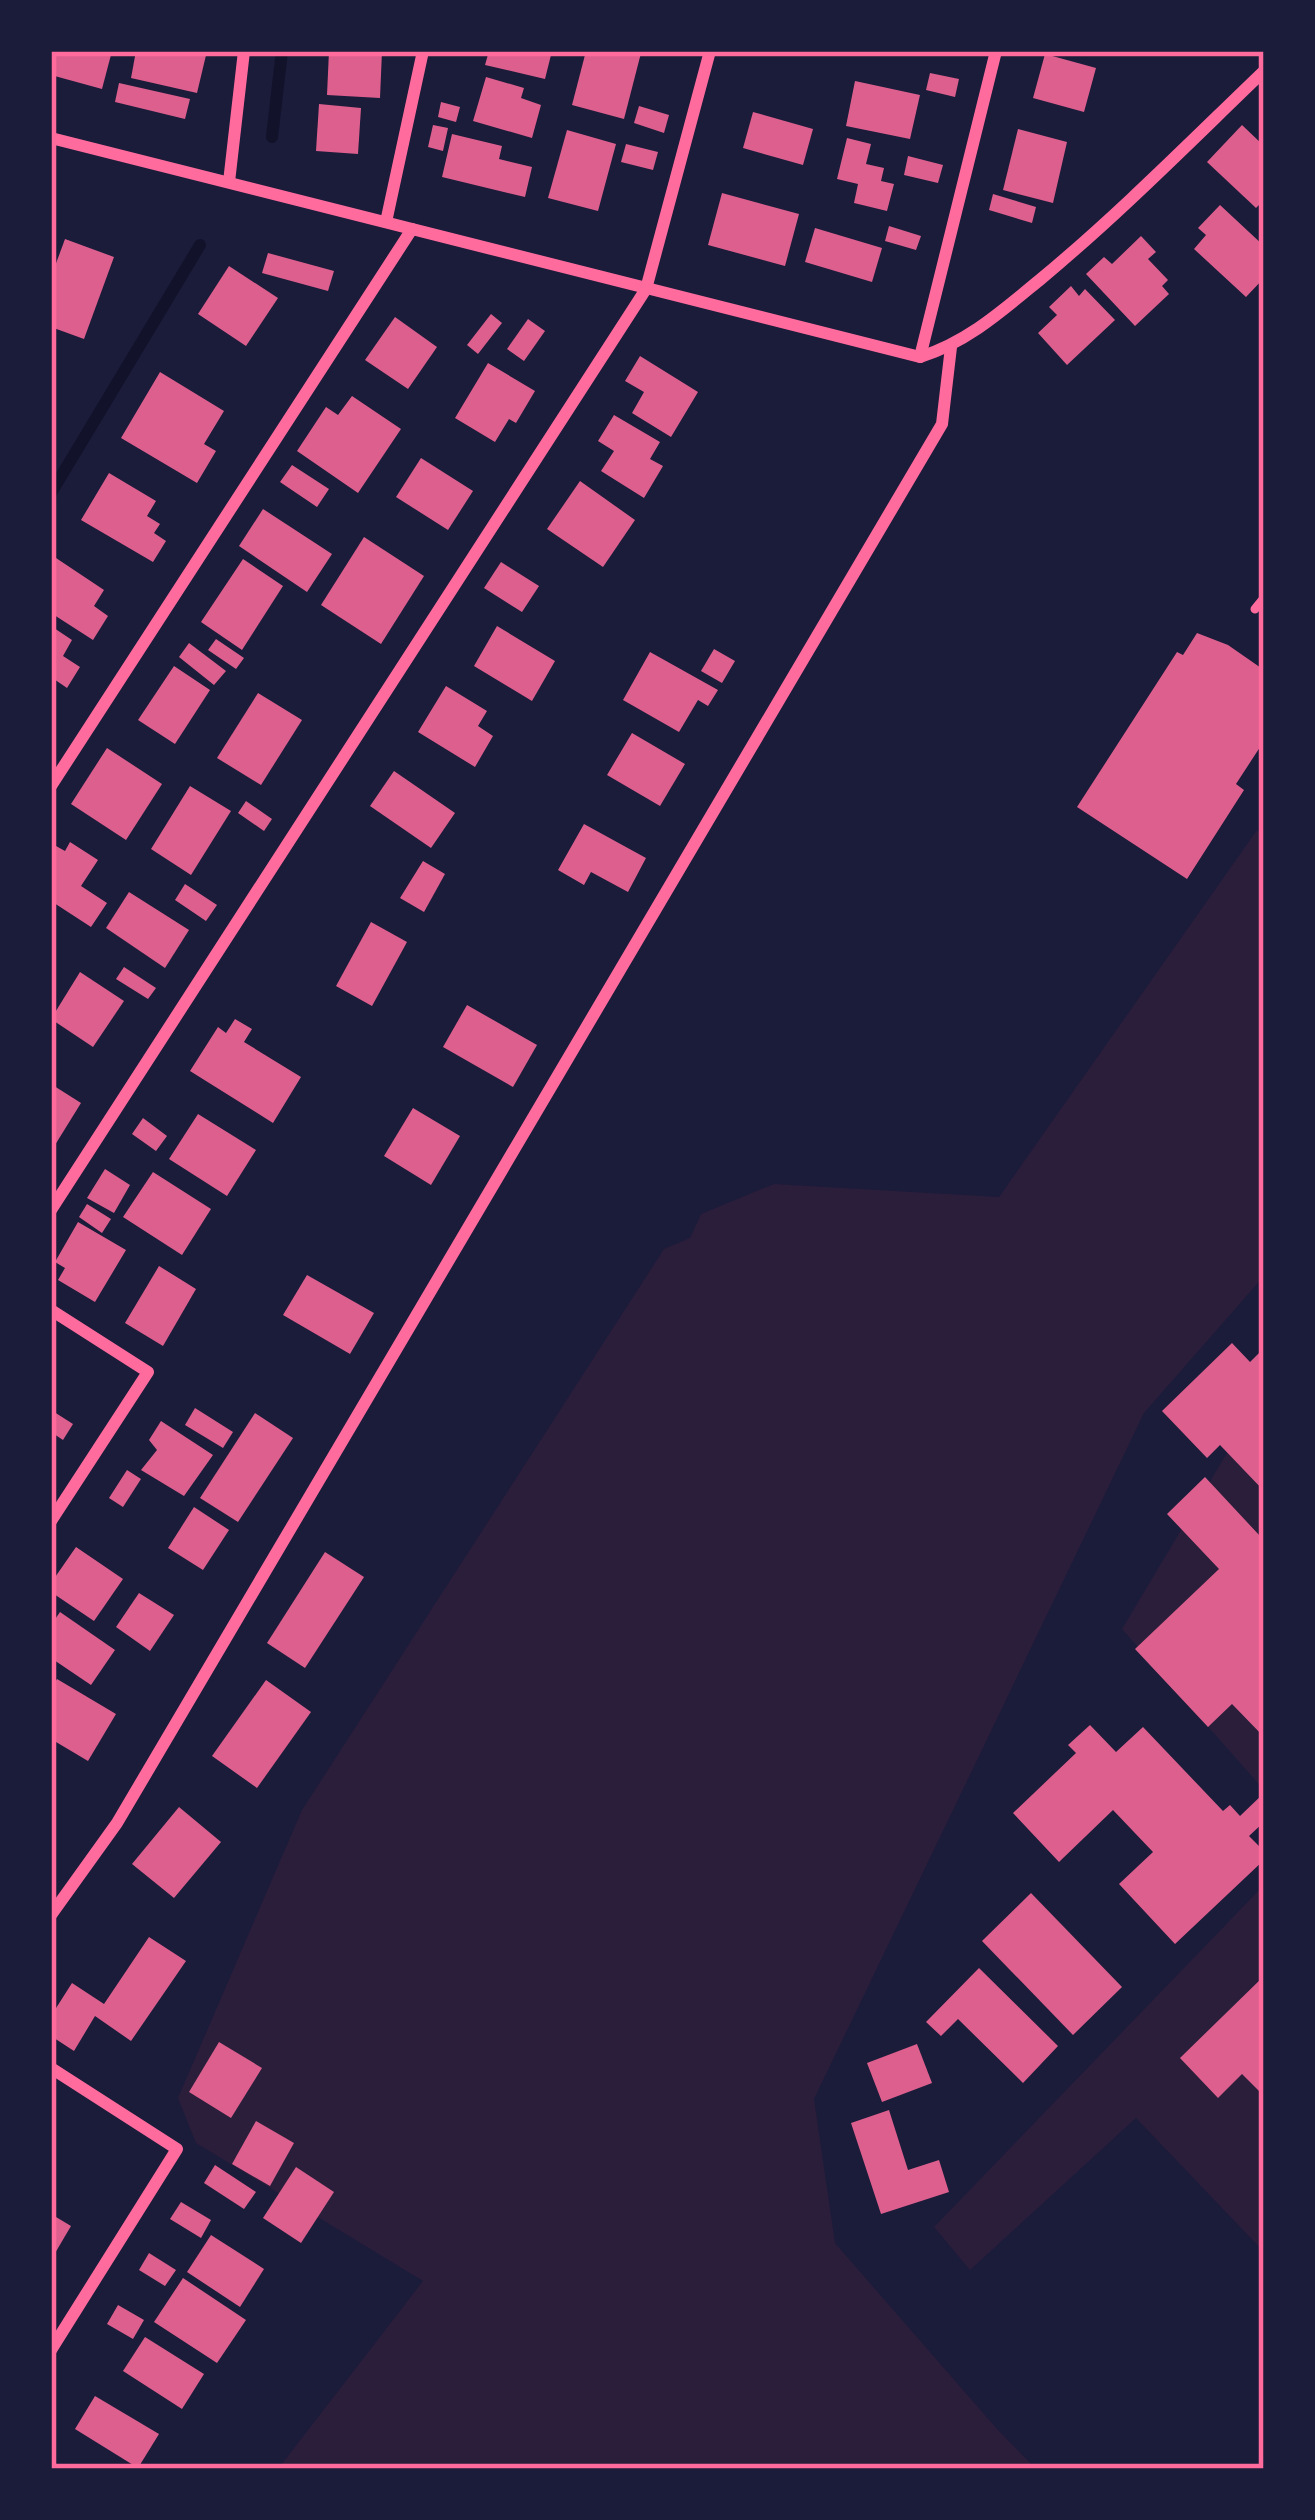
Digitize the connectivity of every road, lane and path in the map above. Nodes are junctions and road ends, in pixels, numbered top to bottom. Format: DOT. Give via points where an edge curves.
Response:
graph roads {
  1 [pos="244,51"];
  2 [pos="423,51"];
  3 [pos="710,51"];
  4 [pos="996,51"];
  5 [pos="1264,71"];
  6 [pos="51,138"];
  7 [pos="229,182"];
  8 [pos="386,222"];
  9 [pos="412,229"];
  10 [pos="646,289"];
  11 [pos="951,347"];
  12 [pos="920,357"];
  13 [pos="1264,598"];
  14 [pos="1255,609"];
  15 [pos="51,785"];
  16 [pos="51,1210"];
  17 [pos="51,1310"];
  18 [pos="51,1521"];
  19 [pos="51,1915"];
  20 [pos="51,2068"];
  21 [pos="51,2350"];
  1 -- 7 [label="street"];
  2 -- 8 [label="street"];
  3 -- 10 [label="street"];
  4 -- 12 [label="street"];
  5 -- 11 [label="street" via="1084,243"];
  6 -- 7 [label="street"];
  7 -- 8 [label="street"];
  8 -- 9 [label="street"];
  9 -- 10 [label="street"];
  9 -- 15 [label="street"];
  10 -- 12 [label="street"];
  10 -- 16 [label="street"];
  11 -- 12 [label="street"];
  11 -- 19 [label="street" via="942,424 930,445 117,1823"];
  13 -- 14 [label="lane"];
  17 -- 18 [label="street" via="148,1372"];
  20 -- 21 [label="street" via="177,2149"];
}
